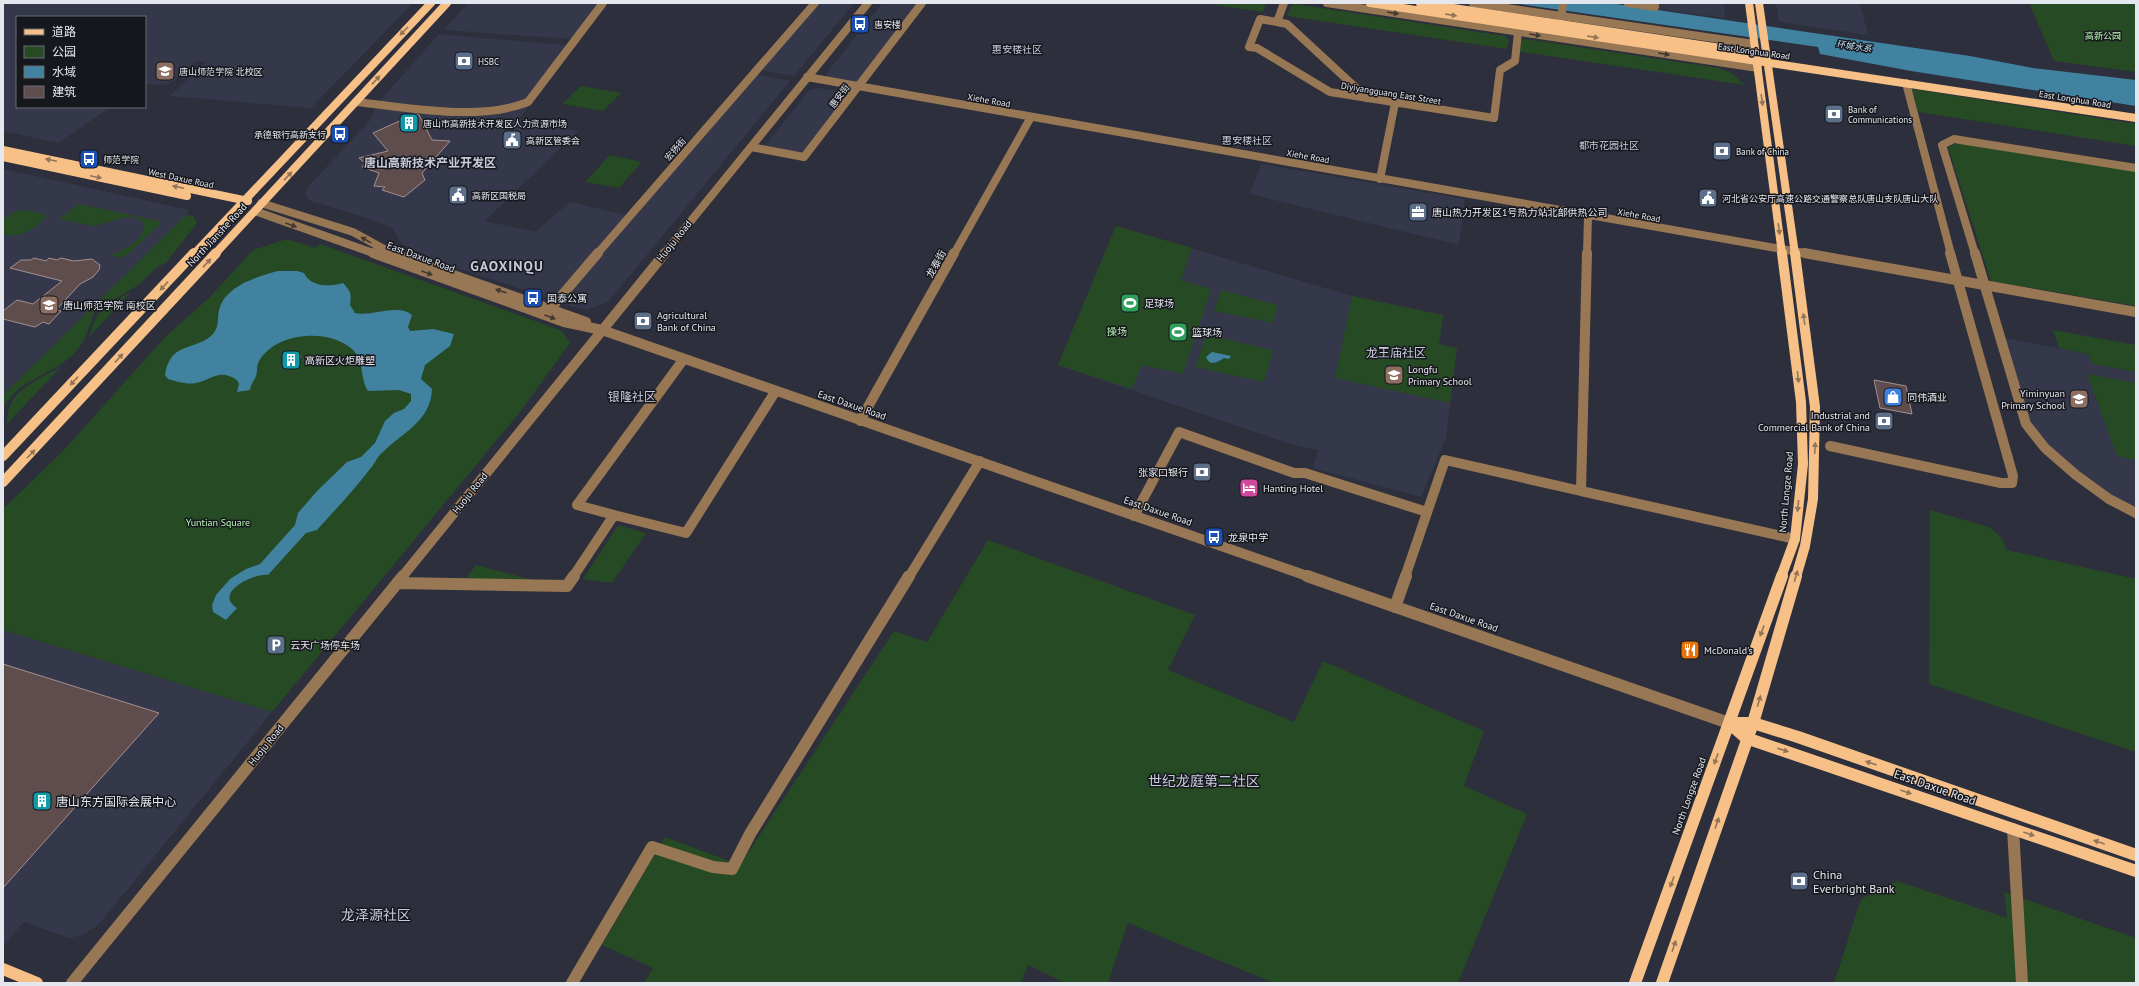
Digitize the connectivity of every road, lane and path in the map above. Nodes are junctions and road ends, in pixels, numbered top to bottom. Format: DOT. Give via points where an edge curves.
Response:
graph roads {
  1 [pos="431,3"];
  2 [pos="448,3"];
  3 [pos="603,3"];
  4 [pos="815,3"];
  5 [pos="868,3"];
  6 [pos="922,3"];
  7 [pos="1284,3"];
  8 [pos="1327,3"];
  9 [pos="1370,3"];
  10 [pos="1420,3"];
  11 [pos="1473,3"];
  12 [pos="1563,3"];
  13 [pos="1628,3"];
  14 [pos="1655,3"];
  15 [pos="1749,3"];
  16 [pos="1759,3"];
  17 [pos="1562,14"];
  18 [pos="1277,22"];
  19 [pos="1561,24"];
  20 [pos="1518,32"];
  21 [pos="1754,42"];
  22 [pos="1755,52"];
  23 [pos="1768,59"];
  24 [pos="1757,65"];
  25 [pos="807,77"];
  26 [pos="1906,83"];
  27 [pos="858,86"];
  28 [pos="1367,98"];
  29 [pos="356,102"];
  30 [pos="1395,103"];
  31 [pos="2136,113"];
  32 [pos="1031,117"];
  33 [pos="2136,118"];
  34 [pos="751,147"];
  35 [pos="3,150"];
  36 [pos="3,157"];
  37 [pos="2136,168"];
  38 [pos="1380,179"];
  39 [pos="261,203"];
  40 [pos="241,204"];
  41 [pos="255,211"];
  42 [pos="1588,216"];
  43 [pos="1782,251"];
  44 [pos="1794,253"];
  45 [pos="1959,282"];
  46 [pos="1986,286"];
  47 [pos="551,308"];
  48 [pos="2136,312"];
  49 [pos="602,330"];
  50 [pos="683,360"];
  51 [pos="775,392"];
  52 [pos="860,422"];
  53 [pos="1830,446"];
  54 [pos="3,456"];
  55 [pos="980,461"];
  56 [pos="3,482"];
  57 [pos="1581,491"];
  58 [pos="1427,512"];
  59 [pos="2136,513"];
  60 [pos="614,515"];
  61 [pos="1134,516"];
  62 [pos="1795,539"];
  63 [pos="1805,546"];
  64 [pos="397,583"];
  65 [pos="1395,607"];
  66 [pos="1729,723"];
  67 [pos="1753,723"];
  68 [pos="1746,738"];
  69 [pos="2013,829"];
  70 [pos="2136,855"];
  71 [pos="2136,871"];
  72 [pos="3,969"];
  73 [pos="37,983"];
  74 [pos="72,983"];
  75 [pos="572,983"];
  76 [pos="1635,983"];
  77 [pos="1662,983"];
  78 [pos="2022,983"];
  1 -- 40 [label="main road, North Jianshe Road, one-way"];
  29 -- 2 [label="main road, North Jianshe Road, one-way"];
  3 -- 29 [label="street" via="528,102 522,106 472,112"];
  4 -- 47 [label="street, 宏扬街"];
  5 -- 25 [label="street, Huoju Road"];
  6 -- 27 [label="street, 惠安街"];
  7 -- 18 [label="street"];
  8 -- 20 [label="street, one-way"];
  9 -- 24 [label="main road, East Longhua Road, one-way"];
  10 -- 19 [label="main road, East Longhua Road"];
  11 -- 17 [label="street"];
  12 -- 17 [label="street"];
  13 -- 14 [label="street" via="1655,7"];
  15 -- 21 [label="main road, North Longze Road"];
  16 -- 23 [label="main road"];
  17 -- 19 [label="street"];
  17 -- 21 [label="street"];
  18 -- 28 [label="street" via="1287,24"];
  18 -- 28 [label="street, Diyiyangguang East Street" via="1260,19 1249,46 1257,48 1330,92"];
  19 -- 22 [label="main road, East Longhua Road"];
  20 -- 24 [label="street, one-way"];
  20 -- 30 [label="street, Diyiyangguang East Street" via="1515,61 1500,70 1494,118"];
  21 -- 22 [label="main road, North Longze Road"];
  22 -- 23 [label="main road, East Longhua Road"];
  22 -- 24 [label="main road, North Longze Road"];
  23 -- 24 [label="main road, East Longhua Road"];
  23 -- 26 [label="main road, East Longhua Road"];
  23 -- 31 [label="main road, East Longhua Road"];
  23 -- 44 [label="main road"];
  24 -- 43 [label="main road, North Longze Road, one-way"];
  25 -- 27 [label="street, Xiehe Road"];
  25 -- 34 [label="street, Huoju Road"];
  26 -- 33 [label="main road, East Longhua Road"];
  26 -- 45 [label="street"];
  27 -- 32 [label="street, Xiehe Road"];
  27 -- 34 [label="street, 惠安街" via="804,157"];
  28 -- 30 [label="street, Diyiyangguang East Street"];
  39 -- 29 [label="main road, North Jianshe Road, one-way"];
  30 -- 38 [label="street"];
  32 -- 38 [label="street, Xiehe Road"];
  32 -- 52 [label="street, 龙泰街"];
  34 -- 49 [label="street, Huoju Road"];
  40 -- 35 [label="main road, West Daxue Road, one-way"];
  36 -- 40 [label="main road, West Daxue Road, one-way"];
  37 -- 46 [label="street" via="1954,140 1942,145"];
  38 -- 42 [label="street, Xiehe Road"];
  39 -- 40 [label="main road, West Daxue Road"];
  39 -- 41 [label="main road, North Jianshe Road"];
  47 -- 39 [label="street, East Daxue Road, one-way" via="392,254 353,232"];
  40 -- 41 [label="main road, West Daxue Road"];
  40 -- 54 [label="main road, North Jianshe Road, one-way"];
  41 -- 49 [label="street, East Daxue Road, one-way" via="564,322"];
  56 -- 41 [label="main road, North Jianshe Road, one-way"];
  42 -- 43 [label="street, Xiehe Road"];
  42 -- 57 [label="street"];
  43 -- 44 [label="street, Xiehe Road"];
  43 -- 62 [label="main road, North Longze Road, one-way" via="1803,436 1803,464"];
  44 -- 45 [label="street, Xiehe Road"];
  63 -- 44 [label="main road, one-way" via="1813,499 1815,407"];
  45 -- 46 [label="street, Xiehe Road"];
  45 -- 53 [label="street" via="2012,483 2001,483"];
  46 -- 48 [label="street, Xiehe Road"];
  46 -- 59 [label="street" via="2026,424 2033,436 2111,502"];
  47 -- 49 [label="street, East Daxue Road"];
  49 -- 50 [label="street, East Daxue Road"];
  49 -- 64 [label="street, Huoju Road"];
  50 -- 51 [label="street, East Daxue Road"];
  50 -- 60 [label="street" via="577,505"];
  51 -- 52 [label="street, East Daxue Road"];
  51 -- 60 [label="street" via="686,533"];
  52 -- 55 [label="street, East Daxue Road"];
  55 -- 61 [label="street, East Daxue Road"];
  55 -- 75 [label="street" via="750,834 732,869 713,867 652,847"];
  57 -- 58 [label="street" via="1445,460"];
  57 -- 62 [label="street"];
  58 -- 61 [label="street" via="1305,473 1294,473 1179,432"];
  58 -- 65 [label="street"];
  60 -- 64 [label="street" via="567,586"];
  61 -- 65 [label="street, East Daxue Road"];
  62 -- 63 [label="main road"];
  62 -- 66 [label="main road, North Longze Road, one-way"];
  67 -- 63 [label="main road, one-way"];
  64 -- 74 [label="street, Huoju Road"];
  65 -- 66 [label="street, East Daxue Road"];
  66 -- 67 [label="main road, East Daxue Road"];
  66 -- 68 [label="main road, East Daxue Road"];
  66 -- 76 [label="main road, North Longze Road, one-way"];
  67 -- 68 [label="main road"];
  70 -- 67 [label="main road, East Daxue Road, one-way"];
  68 -- 69 [label="main road, East Daxue Road, one-way"];
  77 -- 68 [label="main road, one-way"];
  69 -- 71 [label="main road, East Daxue Road, one-way"];
  69 -- 78 [label="street"];
  72 -- 73 [label="main road"];
}
